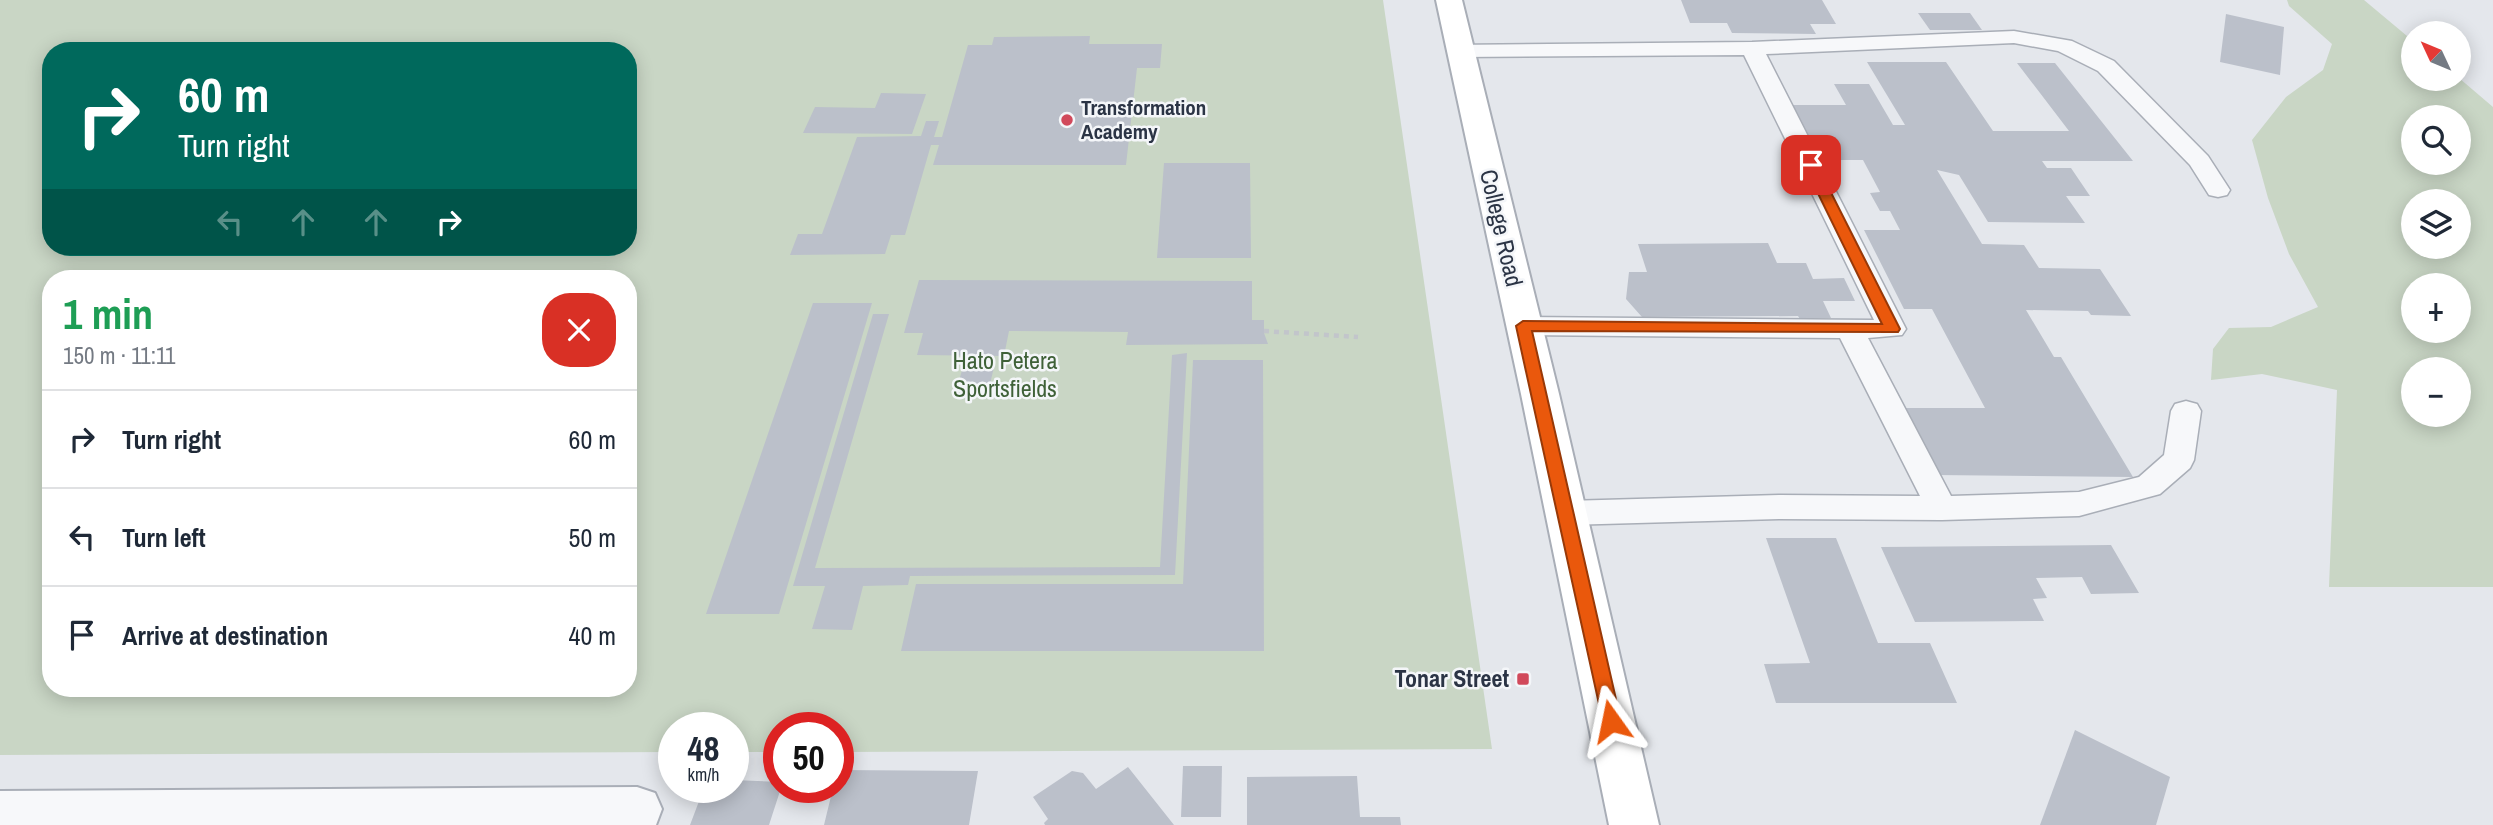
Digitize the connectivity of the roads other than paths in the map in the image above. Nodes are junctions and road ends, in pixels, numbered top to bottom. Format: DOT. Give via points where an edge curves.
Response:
graph roads {
  1 [pos="1449,0"];
  2 [pos="1752,48"];
  3 [pos="1459,50"];
  4 [pos="2218,190"];
  5 [pos="1523,326"];
  6 [pos="1849,329"];
  7 [pos="2186,411"];
  8 [pos="1942,508"];
  9 [pos="1566,513"];
  10 [pos="0,814"];
  11 [pos="631,825"];
  12 [pos="1634,825"];
  1 -- 3 [label="main road, College Road"];
  2 -- 3 [label="lane"];
  2 -- 4 [label="lane" via="2014,37 2064,46 2106,65 2199,161"];
  2 -- 6 [label="lane" via="1892,329"];
  3 -- 5 [label="main road, College Road"];
  5 -- 6 [label="lane"];
  5 -- 9 [label="main road, College Road"];
  6 -- 8 [label="lane"];
  7 -- 8 [label="lane" via="2179,460 2149,486 2079,505"];
  8 -- 9 [label="lane"];
  9 -- 12 [label="main road, College Road"];
  10 -- 11 [label="street" via="637,809"];
}
